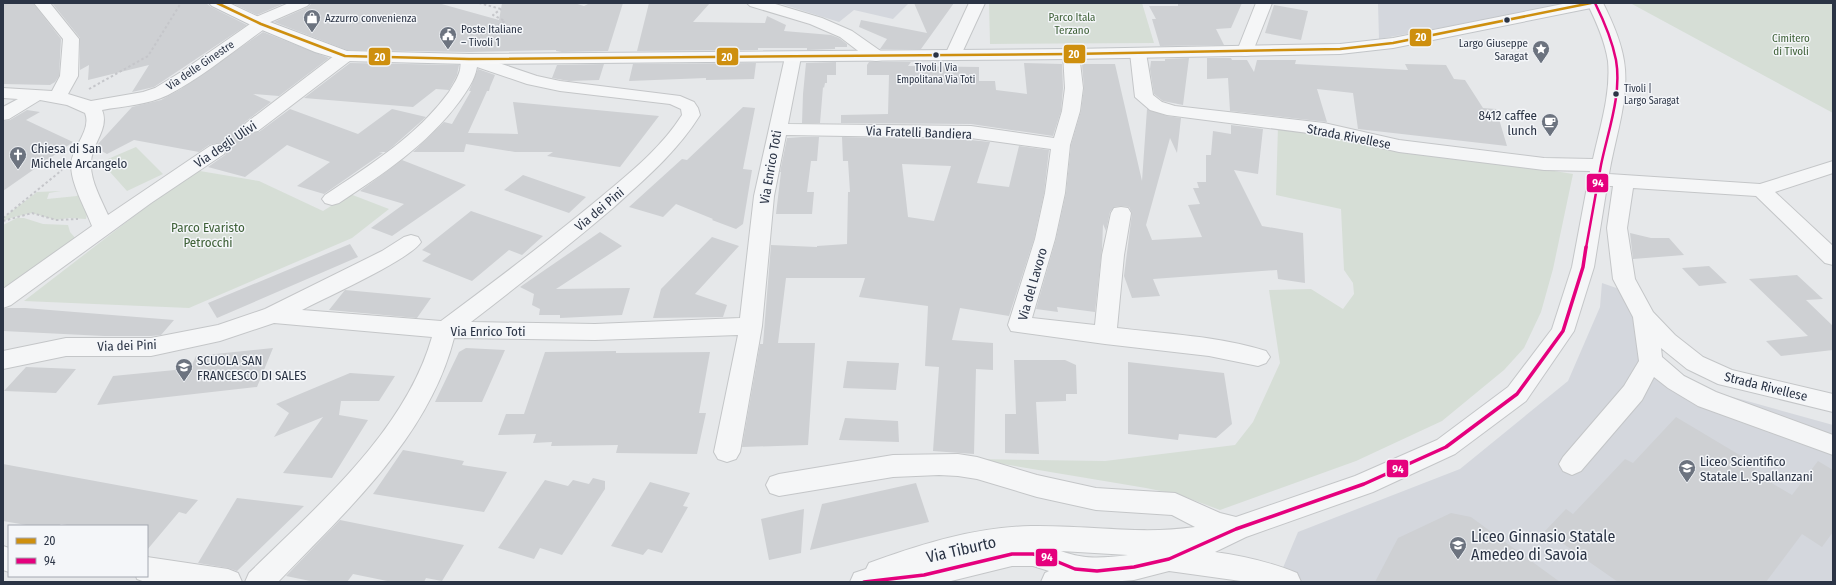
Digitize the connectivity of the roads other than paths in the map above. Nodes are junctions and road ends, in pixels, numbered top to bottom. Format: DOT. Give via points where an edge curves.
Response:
graph roads {
  1 [pos="42,3"];
  2 [pos="302,3"];
  3 [pos="755,3"];
  4 [pos="977,3"];
  5 [pos="1264,3"];
  6 [pos="1591,3"];
  7 [pos="1595,3"];
  8 [pos="223,4"];
  9 [pos="259,23"];
  10 [pos="1246,51"];
  11 [pos="1138,53"];
  12 [pos="1071,54"];
  13 [pos="953,55"];
  14 [pos="345,56"];
  15 [pos="876,56"];
  16 [pos="793,57"];
  17 [pos="469,59"];
  18 [pos="3,93"];
  19 [pos="37,95"];
  20 [pos="64,99"];
  21 [pos="89,107"];
  22 [pos="3,115"];
  23 [pos="252,127"];
  24 [pos="777,129"];
  25 [pos="1061,145"];
  26 [pos="217,150"];
  27 [pos="1833,167"];
  28 [pos="1599,172"];
  29 [pos="1624,181"];
  30 [pos="1761,190"];
  31 [pos="332,199"];
  32 [pos="1121,212"];
  33 [pos="101,223"];
  34 [pos="411,242"];
  35 [pos="1833,258"];
  36 [pos="3,300"];
  37 [pos="273,315"];
  38 [pos="1644,317"];
  39 [pos="751,326"];
  40 [pos="445,330"];
  41 [pos="1105,336"];
  42 [pos="1258,357"];
  43 [pos="3,360"];
  44 [pos="1651,362"];
  45 [pos="1833,403"];
  46 [pos="1833,445"];
  47 [pos="727,452"];
  48 [pos="1572,464"];
  49 [pos="779,485"];
  50 [pos="1229,532"];
  51 [pos="1075,539"];
  52 [pos="1125,556"];
  53 [pos="1168,559"];
  54 [pos="148,570"];
  55 [pos="1070,573"];
  56 [pos="228,582"];
  57 [pos="259,582"];
  58 [pos="850,582"];
  59 [pos="864,582"];
  60 [pos="1287,582"];
  1 -- 20 [label="street" via="71,39 69,76"];
  2 -- 9 [label="street, Via delle Ginestre"];
  3 -- 15 [label="street" via="816,21 846,34"];
  4 -- 13 [label="street"];
  5 -- 10 [label="street"];
  6 -- 10 [label="main road" via="1381,45 1332,50"];
  7 -- 28 [label="street" via="1605,23 1617,71 1616,94"];
  8 -- 9 [label="main road"];
  9 -- 14 [label="main road"];
  9 -- 21 [label="street, Via delle Ginestre" via="161,92 147,97"];
  10 -- 11 [label="main road"];
  11 -- 12 [label="main road"];
  11 -- 28 [label="street, Strada Rivellese" via="1144,96 1156,106 1173,111 1324,129 1399,146"];
  12 -- 13 [label="main road"];
  12 -- 25 [label="street, Via del Lavoro" via="1074,88 1071,111"];
  13 -- 15 [label="main road"];
  14 -- 17 [label="main road"];
  14 -- 23 [label="street, Via degli Ulivi"];
  15 -- 16 [label="main road"];
  16 -- 17 [label="main road"];
  16 -- 24 [label="street, Via Enrico Toti"];
  17 -- 31 [label="street" via="468,74 462,85 446,109 423,134"];
  17 -- 40 [label="street, Via dei Pini" via="560,86 671,99 687,105 692,113 663,152 620,191"];
  18 -- 19 [label="street, Via delle Ginestre"];
  19 -- 20 [label="street, Via delle Ginestre"];
  19 -- 22 [label="street"];
  20 -- 21 [label="street, Via delle Ginestre"];
  21 -- 33 [label="street" via="95,112 96,119 81,164"];
  24 -- 25 [label="street, Via Fratelli Bandiera" via="964,132"];
  24 -- 39 [label="street, Via Enrico Toti" via="764,196"];
  25 -- 41 [label="street, Via del Lavoro" via="1045,239 1019,325"];
  26 -- 33 [label="street, Via degli Ulivi"];
  27 -- 30 [label="street"];
  28 -- 29 [label="street, Strada Rivellese"];
  28 -- 50 [label="street" via="1583,267 1563,331 1517,394 1446,447 1364,484"];
  29 -- 30 [label="street, Strada Rivellese"];
  29 -- 38 [label="street, Strada Rivellese" via="1617,228 1624,279"];
  30 -- 35 [label="street"];
  32 -- 41 [label="street" via="1113,255"];
  33 -- 36 [label="street"];
  34 -- 37 [label="street, Via dei Pini" via="389,256"];
  37 -- 40 [label="street, Via dei Pini"];
  37 -- 43 [label="street, Via dei Pini" via="220,333 151,347 66,347"];
  38 -- 44 [label="street"];
  38 -- 45 [label="street, Strada Rivellese" via="1667,341 1695,363 1726,378"];
  39 -- 40 [label="street, Via Enrico Toti" via="595,332"];
  39 -- 47 [label="street, Via Enrico Toti"];
  40 -- 57 [label="street, Via Enrico Toti" via="431,374 396,431 340,498"];
  41 -- 42 [label="street, Via del Lavoro" via="1209,347"];
  44 -- 46 [label="street" via="1676,382 1707,399"];
  44 -- 48 [label="street" via="1633,393"];
  49 -- 50 [label="street" via="894,466 958,465 1096,499 1175,504"];
  50 -- 52 [label="street" via="1174,542"];
  50 -- 53 [label="street"];
  51 -- 52 [label="street, Via Tiburto"];
  51 -- 55 [label="street"];
  51 -- 58 [label="street, Via Tiburto" via="1029,538 981,543 923,558"];
  52 -- 53 [label="street"];
  52 -- 55 [label="street"];
  53 -- 60 [label="street" via="1235,568 1278,577"];
  54 -- 56 [label="street"];
  55 -- 59 [label="street" via="1046,557 1012,554 930,574"];
}
